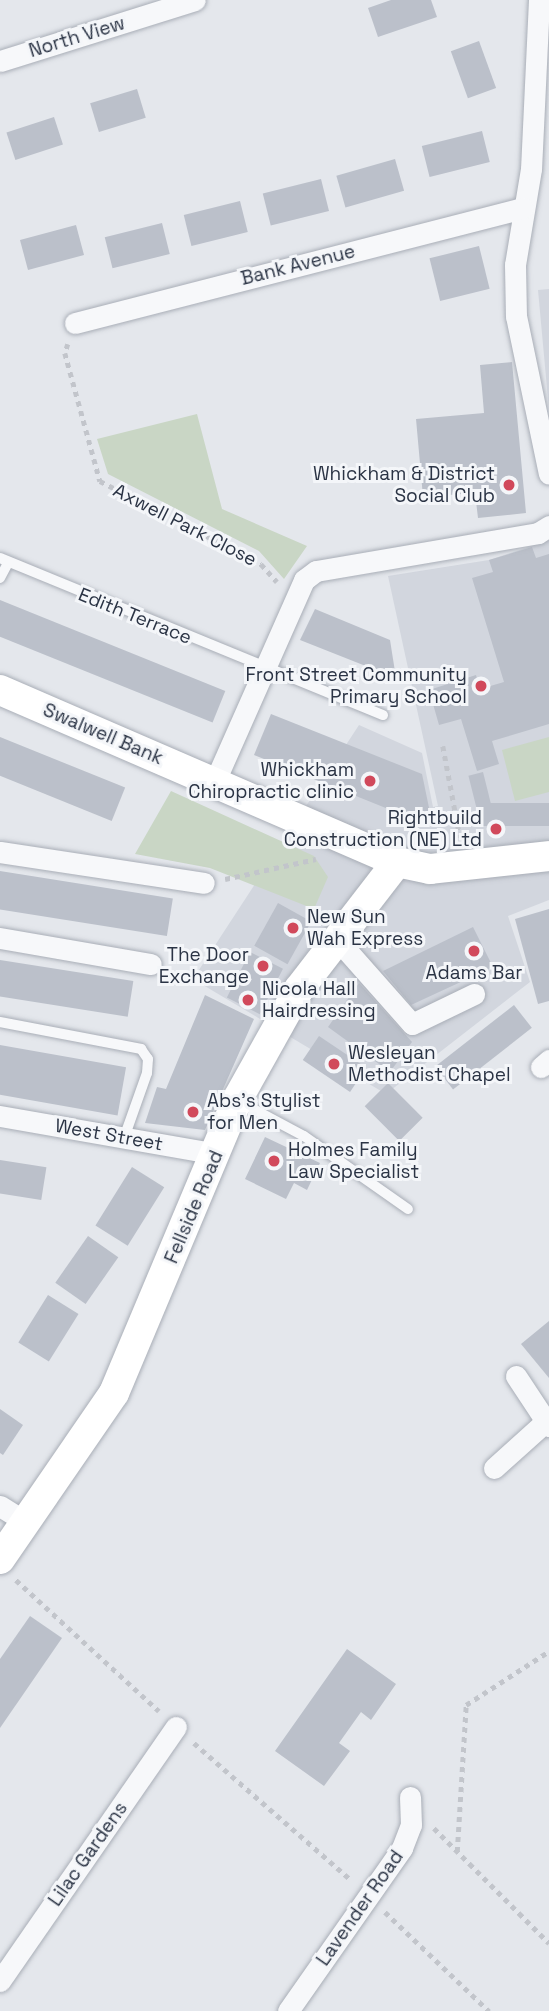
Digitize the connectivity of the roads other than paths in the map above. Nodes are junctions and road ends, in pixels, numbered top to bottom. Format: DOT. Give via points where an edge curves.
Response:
graph roads {
  1 [pos="195,0"];
  2 [pos="539,0"];
  3 [pos="0,61"];
  4 [pos="522,208"];
  5 [pos="75,323"];
  6 [pos="549,474"];
  7 [pos="549,526"];
  8 [pos="4,561"];
  9 [pos="0,578"];
  10 [pos="262,667"];
  11 [pos="0,690"];
  12 [pos="383,715"];
  13 [pos="215,781"];
  14 [pos="0,852"];
  15 [pos="549,856"];
  16 [pos="397,862"];
  17 [pos="204,883"];
  18 [pos="335,937"];
  19 [pos="0,938"];
  20 [pos="151,964"];
  21 [pos="474,994"];
  22 [pos="0,1022"];
  23 [pos="237,1100"];
  24 [pos="0,1116"];
  25 [pos="124,1138"];
  26 [pos="218,1154"];
  27 [pos="408,1209"];
  28 [pos="516,1376"];
  29 [pos="547,1424"];
  30 [pos="494,1468"];
  31 [pos="0,1506"];
  32 [pos="26,1522"];
  33 [pos="5,1566"];
  34 [pos="176,1727"];
  35 [pos="410,1797"];
  36 [pos="0,1980"];
  37 [pos="288,2011"];
  1 -- 3 [label="street, North View"];
  2 -- 4 [label="street" via="531,169"];
  4 -- 5 [label="street, Bank Avenue"];
  4 -- 6 [label="street" via="516,316"];
  7 -- 10 [label="street" via="538,533 316,571 293,602"];
  8 -- 9 [label="lane"];
  8 -- 10 [label="lane, Edith Terrace"];
  10 -- 12 [label="lane, Edith Terrace"];
  10 -- 13 [label="street"];
  11 -- 13 [label="street, Swalwell Bank"];
  13 -- 16 [label="street, Swalwell Bank"];
  14 -- 17 [label="street"];
  15 -- 16 [label="street" via="458,866"];
  16 -- 18 [label="street, Fellside Road"];
  18 -- 21 [label="street" via="412,1024"];
  18 -- 23 [label="street, Fellside Road"];
  19 -- 20 [label="street"];
  22 -- 25 [label="lane" via="141,1049 148,1059 147,1073"];
  23 -- 26 [label="street, Fellside Road"];
  23 -- 27 [label="lane" via="304,1136"];
  24 -- 25 [label="street, West Street"];
  25 -- 26 [label="street, West Street"];
  26 -- 32 [label="street, Fellside Road" via="114,1394"];
  28 -- 29 [label="street"];
  29 -- 30 [label="street"];
  31 -- 32 [label="street"];
  32 -- 33 [label="street, Fellside Road"];
  34 -- 36 [label="street, Lilac Gardens"];
  35 -- 37 [label="street, Lavender Road" via="411,1825 402,1848"];
}
